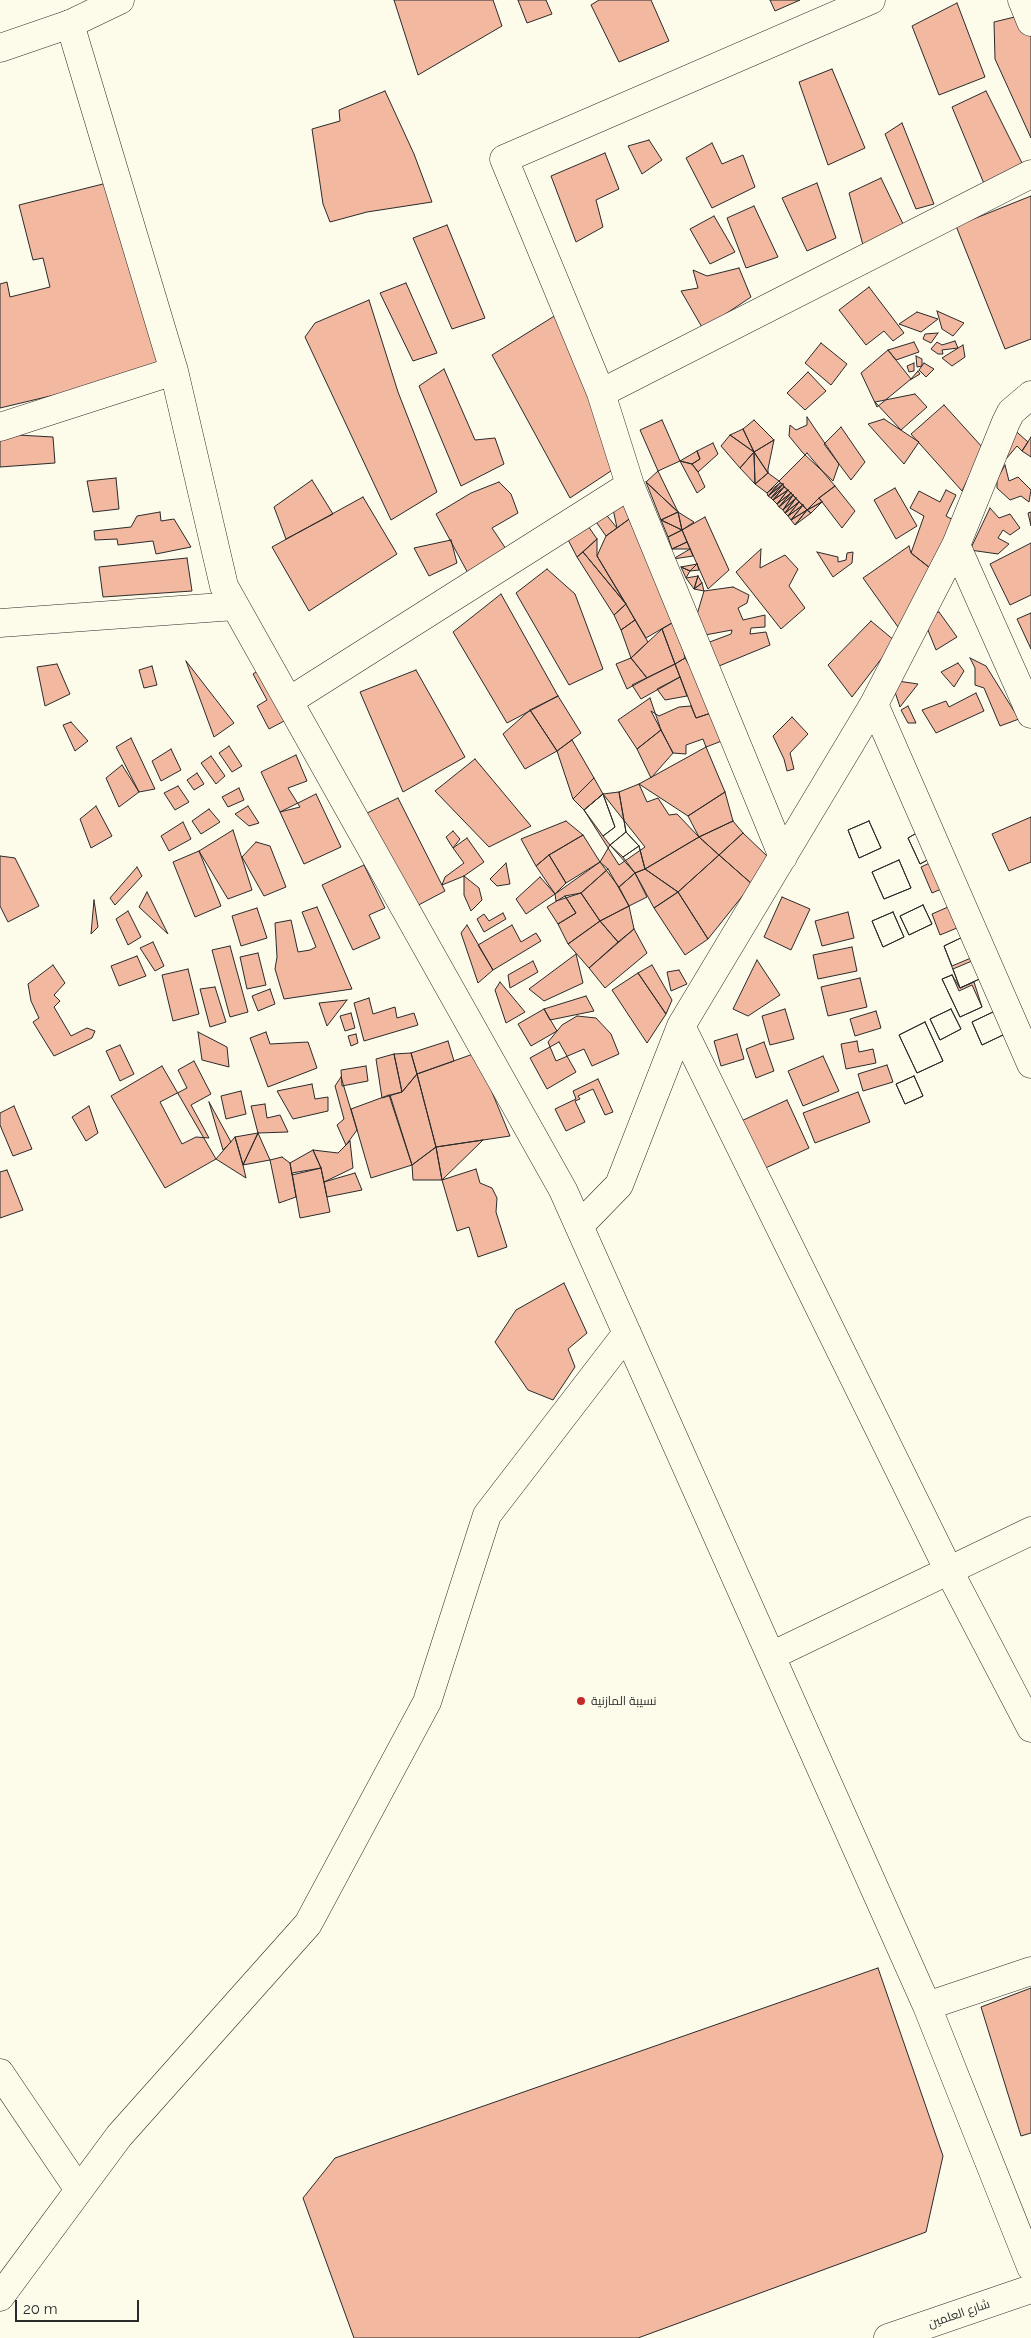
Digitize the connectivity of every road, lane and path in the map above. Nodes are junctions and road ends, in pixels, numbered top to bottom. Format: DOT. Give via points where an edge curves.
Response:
graph roads {
  1 [pos="120,0"];
  2 [pos="871,0"];
  3 [pos="1022,0"];
  4 [pos="1031,22"];
  5 [pos="70,24"];
  6 [pos="0,48"];
  7 [pos="1031,174"];
  8 [pos="174,371"];
  9 [pos="601,392"];
  10 [pos="1031,395"];
  11 [pos="0,428"];
  12 [pos="630,485"];
  13 [pos="956,545"];
  14 [pos="235,606"];
  15 [pos="0,623"];
  16 [pos="289,702"];
  17 [pos="874,704"];
  18 [pos="1031,714"];
  19 [pos="783,856"];
  20 [pos="681,1026"];
  21 [pos="1031,1064"];
  22 [pos="579,1226"];
  23 [pos="627,1333"];
  24 [pos="1031,1531"];
  25 [pos="949,1571"];
  26 [pos="771,1656"];
  27 [pos="1031,1728"];
  28 [pos="1031,1971"];
  29 [pos="927,2006"];
  30 [pos="0,2073"];
  31 [pos="79,2190"];
  32 [pos="1031,2267"];
  33 [pos="1031,2289"];
  34 [pos="0,2297"];
  35 [pos="888,2338"];
  1 -- 5 [label="street"];
  2 -- 9 [label="street" via="504,159"];
  3 -- 4 [label="street"];
  5 -- 6 [label="street"];
  5 -- 8 [label="street"];
  7 -- 9 [label="street"];
  8 -- 11 [label="street"];
  8 -- 14 [label="street" via="224,586"];
  9 -- 12 [label="street"];
  10 -- 13 [label="street" via="1006,422"];
  12 -- 16 [label="street"];
  12 -- 19 [label="street"];
  13 -- 17 [label="street"];
  13 -- 18 [label="street"];
  14 -- 15 [label="street"];
  14 -- 16 [label="street"];
  16 -- 22 [label="street" via="563,1190"];
  17 -- 19 [label="street"];
  17 -- 21 [label="street"];
  19 -- 20 [label="street"];
  20 -- 22 [label="street" via="619,1185"];
  20 -- 25 [label="street"];
  22 -- 23 [label="street"];
  23 -- 26 [label="street"];
  23 -- 31 [label="street" via="487,1515 427,1702 308,1924 119,2136"];
  24 -- 25 [label="street"];
  25 -- 26 [label="street"];
  25 -- 27 [label="street"];
  26 -- 29 [label="street"];
  28 -- 29 [label="street"];
  29 -- 32 [label="street"];
  30 -- 31 [label="street"];
  31 -- 34 [label="street"];
  33 -- 35 [label="street, شارع العلمين"];
}
